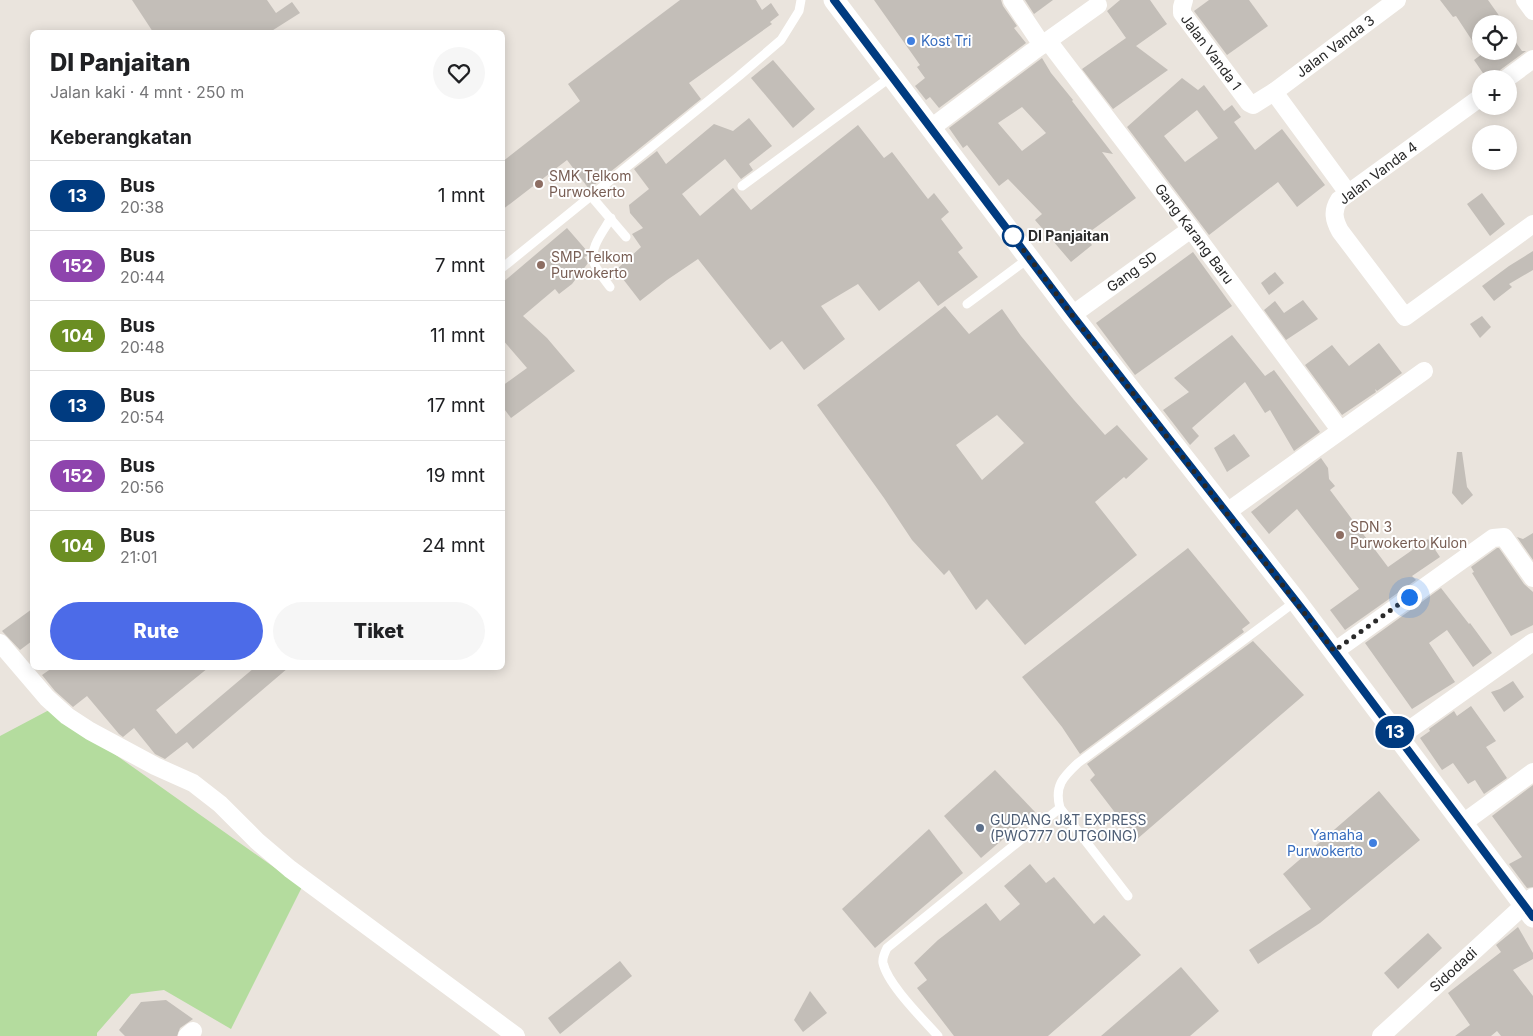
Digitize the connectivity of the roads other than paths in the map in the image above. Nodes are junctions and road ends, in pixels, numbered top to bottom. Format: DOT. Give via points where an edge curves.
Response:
graph roads {
  1 [pos="801,0"];
  2 [pos="834,0"];
  3 [pos="1012,0"];
  4 [pos="1184,0"];
  5 [pos="1397,0"];
  6 [pos="1525,0"];
  7 [pos="1098,5"];
  8 [pos="1533,11"];
  9 [pos="1045,43"];
  10 [pos="1533,59"];
  11 [pos="1517,71"];
  12 [pos="892,76"];
  13 [pos="1274,92"];
  14 [pos="1249,103"];
  15 [pos="1472,103"];
  16 [pos="931,128"];
  17 [pos="742,186"];
  18 [pos="1348,193"];
  19 [pos="591,196"];
  20 [pos="611,218"];
  21 [pos="1533,224"];
  22 [pos="1191,229"];
  23 [pos="626,237"];
  24 [pos="1029,258"];
  25 [pos="505,266"];
  26 [pos="610,287"];
  27 [pos="967,304"];
  28 [pos="1072,315"];
  29 [pos="1424,371"];
  30 [pos="1340,430"];
  31 [pos="1227,512"];
  32 [pos="1533,578"];
  33 [pos="1296,601"];
  34 [pos="1533,642"];
  35 [pos="0,643"];
  36 [pos="1334,651"];
  37 [pos="1399,737"];
  38 [pos="1533,772"];
  39 [pos="1060,808"];
  40 [pos="1463,823"];
  41 [pos="1128,896"];
  42 [pos="1530,906"];
  43 [pos="516,1036"];
  44 [pos="938,1036"];
  45 [pos="1381,1036"];
  1 -- 19 [label="lane" via="799,11 781,40"];
  2 -- 12 [label="street"];
  3 -- 9 [label="street"];
  4 -- 14 [label="street, Jalan Vanda 1" via="1182,13"];
  5 -- 13 [label="street, Jalan Vanda 3"];
  6 -- 8 [label="street"];
  7 -- 9 [label="street"];
  9 -- 16 [label="street"];
  9 -- 22 [label="street, Gang Karang Baru"];
  10 -- 11 [label="street"];
  12 -- 16 [label="street"];
  12 -- 17 [label="lane"];
  13 -- 14 [label="street, Jalan Vanda 3" via="1256,105"];
  13 -- 18 [label="street"];
  15 -- 18 [label="street, Jalan Vanda 4"];
  16 -- 24 [label="street"];
  18 -- 21 [label="street, Jalan Vanda 4" via="1335,206 1334,214 1340,231 1405,317"];
  19 -- 20 [label="lane"];
  19 -- 25 [label="lane"];
  20 -- 23 [label="lane"];
  20 -- 26 [label="lane" via="592,257"];
  22 -- 28 [label="street, Gang SD"];
  22 -- 30 [label="street, Gang Karang Baru"];
  24 -- 27 [label="lane"];
  24 -- 28 [label="street"];
  28 -- 31 [label="street"];
  29 -- 30 [label="street"];
  30 -- 31 [label="street"];
  31 -- 33 [label="street"];
  32 -- 36 [label="street" via="1504,537 1493,538"];
  33 -- 36 [label="street"];
  33 -- 39 [label="lane" via="1078,763 1058,787"];
  34 -- 37 [label="street"];
  35 -- 43 [label="street" via="66,716 192,783 220,804 290,869"];
  36 -- 37 [label="street"];
  37 -- 40 [label="street"];
  38 -- 40 [label="street"];
  39 -- 41 [label="lane"];
  39 -- 44 [label="lane" via="887,948 883,961 887,972"];
  40 -- 42 [label="street"];
  42 -- 45 [label="street, Sidodadi"];
}
